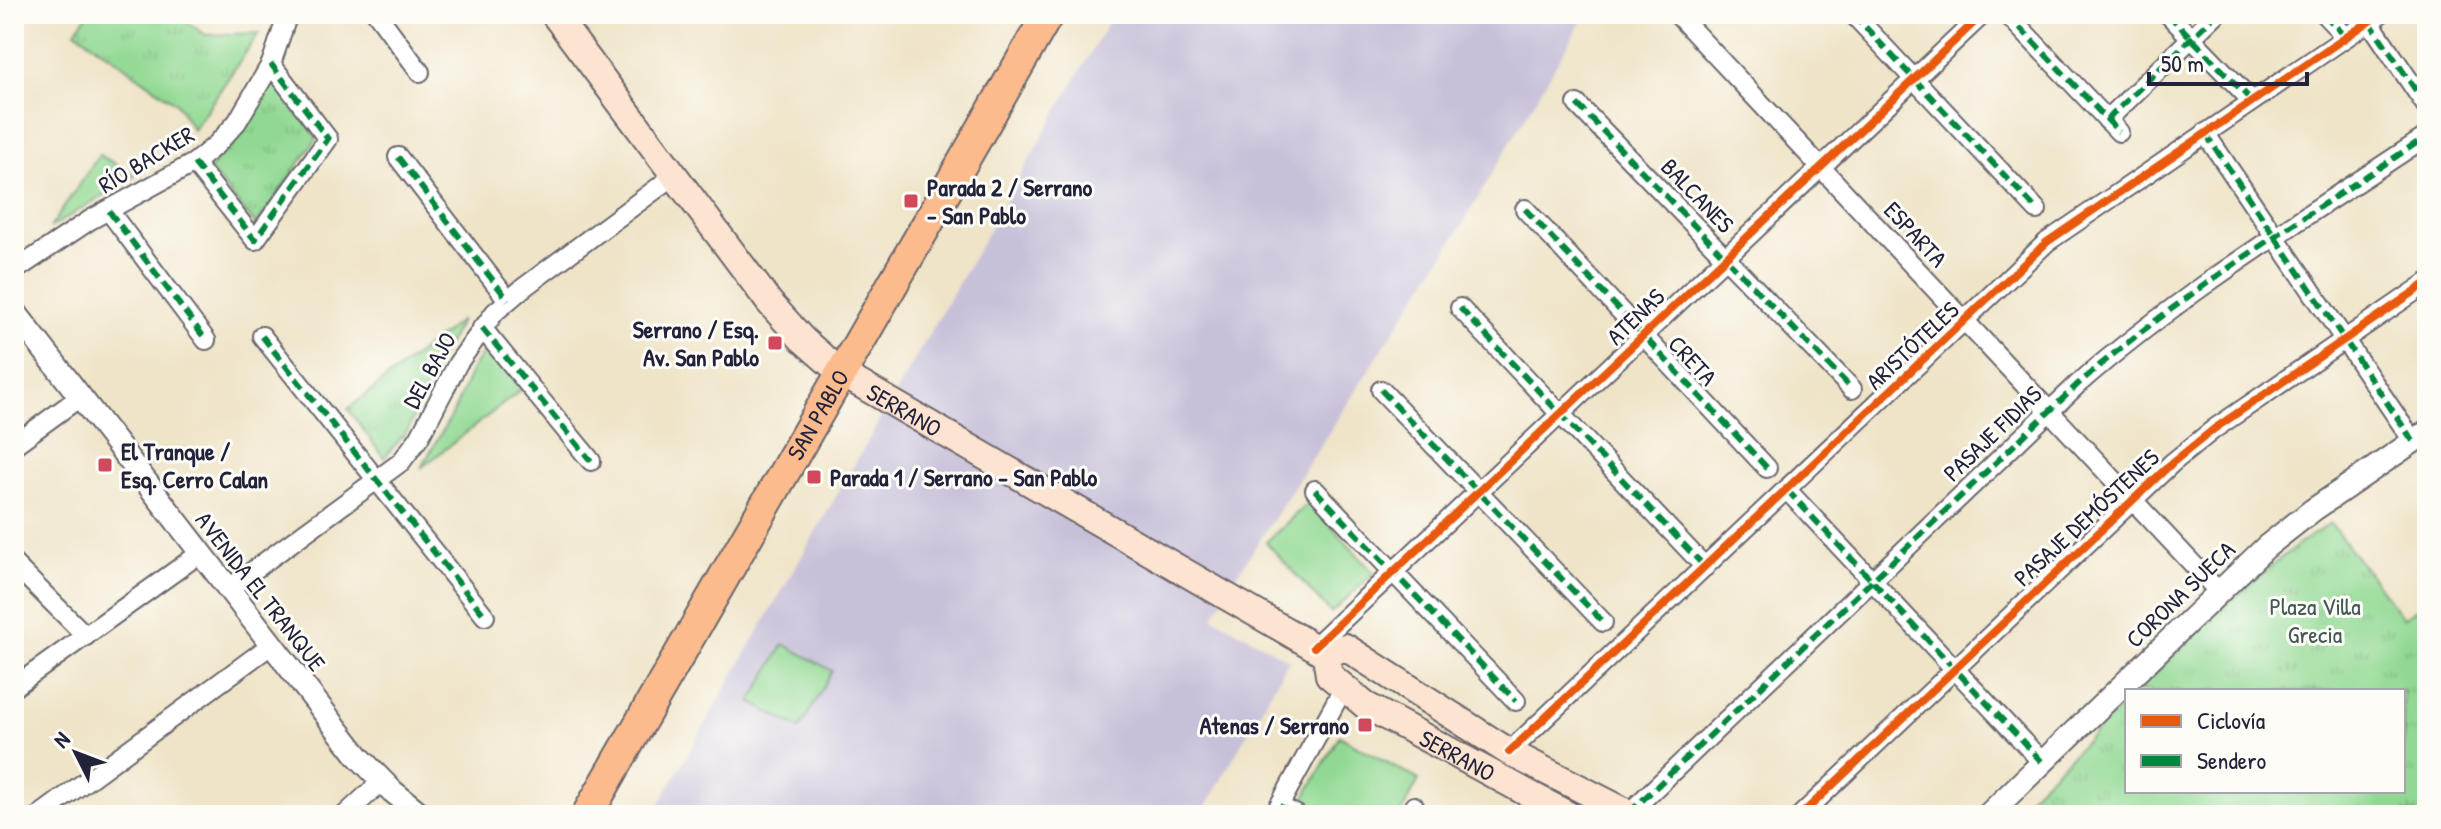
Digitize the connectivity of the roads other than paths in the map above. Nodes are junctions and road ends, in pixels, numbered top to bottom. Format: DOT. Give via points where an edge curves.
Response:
graph roads {
  1 [pos="288,14"];
  2 [pos="377,14"];
  3 [pos="554,14"];
  4 [pos="1048,14"];
  5 [pos="1677,14"];
  6 [pos="1853,14"];
  7 [pos="1983,14"];
  8 [pos="2007,14"];
  9 [pos="2168,14"];
  10 [pos="2216,14"];
  11 [pos="2324,14"];
  12 [pos="2374,18"];
  13 [pos="2346,37"];
  14 [pos="2191,38"];
  15 [pos="271,64"];
  16 [pos="420,72"];
  17 [pos="1914,79"];
  18 [pos="2252,101"];
  19 [pos="1577,104"];
  20 [pos="2427,107"];
  21 [pos="2205,133"];
  22 [pos="2427,136"];
  23 [pos="398,157"];
  24 [pos="194,163"];
  25 [pos="1821,168"];
  26 [pos="675,175"];
  27 [pos="1525,209"];
  28 [pos="2037,210"];
  29 [pos="109,211"];
  30 [pos="2276,238"];
  31 [pos="1724,257"];
  32 [pos="14,271"];
  33 [pos="2427,283"];
  34 [pos="508,300"];
  35 [pos="1460,308"];
  36 [pos="14,311"];
  37 [pos="1966,322"];
  38 [pos="482,328"];
  39 [pos="262,336"];
  40 [pos="1643,336"];
  41 [pos="206,340"];
  42 [pos="2344,340"];
  43 [pos="841,373"];
  44 [pos="1852,389"];
  45 [pos="1381,390"];
  46 [pos="80,397"];
  47 [pos="2050,411"];
  48 [pos="1560,414"];
  49 [pos="2420,436"];
  50 [pos="14,445"];
  51 [pos="591,461"];
  52 [pos="1767,468"];
  53 [pos="377,481"];
  54 [pos="1315,490"];
  55 [pos="1787,490"];
  56 [pos="1479,491"];
  57 [pos="2133,500"];
  58 [pos="199,554"];
  59 [pos="14,564"];
  60 [pos="1705,567"];
  61 [pos="1392,572"];
  62 [pos="1872,581"];
  63 [pos="228,589"];
  64 [pos="2219,592"];
  65 [pos="485,616"];
  66 [pos="1603,622"];
  67 [pos="86,636"];
  68 [pos="271,645"];
  69 [pos="1320,651"];
  70 [pos="1955,669"];
  71 [pos="14,687"];
  72 [pos="1343,689"];
  73 [pos="1516,701"];
  74 [pos="1509,752"];
  75 [pos="2042,762"];
  76 [pos="382,781"];
  77 [pos="1277,810"];
  78 [pos="1631,814"];
  79 [pos="40,815"];
  80 [pos="345,815"];
  81 [pos="422,815"];
  82 [pos="587,815"];
  83 [pos="1297,815"];
  84 [pos="1568,815"];
  85 [pos="1801,815"];
  86 [pos="1988,815"];
  1 -- 15 [label="street, RÍO BACKER"];
  2 -- 16 [label="street"];
  3 -- 26 [label="main road, SERRANO"];
  4 -- 43 [label="main road, SAN PABLO"];
  5 -- 25 [label="street, ESPARTA"];
  6 -- 17 [label="street"];
  7 -- 17 [label="street, ATENAS"];
  8 -- 14 [label="street" via="2113,126"];
  9 -- 14 [label="street"];
  10 -- 14 [label="street"];
  11 -- 13 [label="street"];
  12 -- 13 [label="street, ARISTÓTELES"];
  12 -- 20 [label="street"];
  13 -- 18 [label="street, ARISTÓTELES"];
  14 -- 18 [label="street"];
  15 -- 24 [label="street, RÍO BACKER" via="237,122"];
  15 -- 24 [label="street" via="328,139 255,240"];
  17 -- 25 [label="street, ATENAS"];
  17 -- 28 [label="street"];
  18 -- 21 [label="street, ARISTÓTELES"];
  19 -- 31 [label="street, BALCANES"];
  21 -- 30 [label="street"];
  21 -- 37 [label="street, ARISTÓTELES" via="2047,242"];
  22 -- 30 [label="street, PASAJE FIDIAS"];
  23 -- 34 [label="street"];
  24 -- 29 [label="street, RÍO BACKER"];
  25 -- 31 [label="street, ATENAS"];
  25 -- 37 [label="street, ESPARTA"];
  26 -- 34 [label="street, DEL BAJO"];
  26 -- 43 [label="main road, SERRANO" via="769,302"];
  27 -- 40 [label="street, CRETA"];
  29 -- 32 [label="street, RÍO BACKER"];
  29 -- 41 [label="street"];
  30 -- 42 [label="street"];
  30 -- 47 [label="street, PASAJE FIDIAS" via="2121,347"];
  31 -- 40 [label="street, ATENAS"];
  31 -- 44 [label="street, BALCANES"];
  33 -- 42 [label="street, PASAJE DEMÓSTENES"];
  34 -- 38 [label="street, DEL BAJO"];
  35 -- 48 [label="street"];
  36 -- 46 [label="street, AVENIDA EL TRANQUE"];
  37 -- 47 [label="street, ESPARTA"];
  37 -- 55 [label="street, ARISTÓTELES"];
  38 -- 51 [label="street"];
  38 -- 53 [label="street, DEL BAJO" via="411,451"];
  39 -- 53 [label="street"];
  40 -- 48 [label="street, ATENAS"];
  40 -- 52 [label="street, CRETA"];
  42 -- 49 [label="street"];
  42 -- 57 [label="street, PASAJE DEMÓSTENES" via="2214,429"];
  43 -- 69 [label="main road, SERRANO"];
  43 -- 82 [label="main road, SAN PABLO"];
  45 -- 56 [label="street"];
  46 -- 50 [label="street"];
  46 -- 58 [label="street, AVENIDA EL TRANQUE"];
  47 -- 57 [label="street, ESPARTA"];
  47 -- 62 [label="street, PASAJE FIDIAS"];
  48 -- 56 [label="street, ATENAS"];
  48 -- 60 [label="street"];
  49 -- 64 [label="street, CORONA SUECA" via="2286,531"];
  53 -- 63 [label="street, DEL BAJO"];
  53 -- 65 [label="street"];
  54 -- 61 [label="street"];
  55 -- 60 [label="street, ARISTÓTELES"];
  55 -- 62 [label="street"];
  56 -- 61 [label="street, ATENAS"];
  56 -- 66 [label="street"];
  57 -- 64 [label="street, ESPARTA"];
  57 -- 70 [label="street, PASAJE DEMÓSTENES"];
  58 -- 63 [label="street, AVENIDA EL TRANQUE"];
  58 -- 67 [label="street"];
  59 -- 67 [label="street"];
  60 -- 74 [label="street, ARISTÓTELES"];
  61 -- 69 [label="street, ATENAS"];
  61 -- 73 [label="street"];
  62 -- 70 [label="street"];
  62 -- 78 [label="street, PASAJE FIDIAS"];
  63 -- 68 [label="street, AVENIDA EL TRANQUE"];
  64 -- 75 [label="street, CORONA SUECA"];
  67 -- 71 [label="street"];
  68 -- 76 [label="street, AVENIDA EL TRANQUE"];
  68 -- 79 [label="street"];
  69 -- 72 [label="main road, SERRANO" via="1329,675"];
  69 -- 74 [label="main road, SERRANO" via="1345,647"];
  70 -- 75 [label="street"];
  70 -- 85 [label="street, PASAJE DEMÓSTENES"];
  72 -- 77 [label="street"];
  72 -- 84 [label="main road, SERRANO"];
  74 -- 78 [label="main road, SERRANO"];
  75 -- 86 [label="street, CORONA SUECA"];
  76 -- 80 [label="street"];
  76 -- 81 [label="street, AVENIDA EL TRANQUE"];
  77 -- 83 [label="street"];
}
